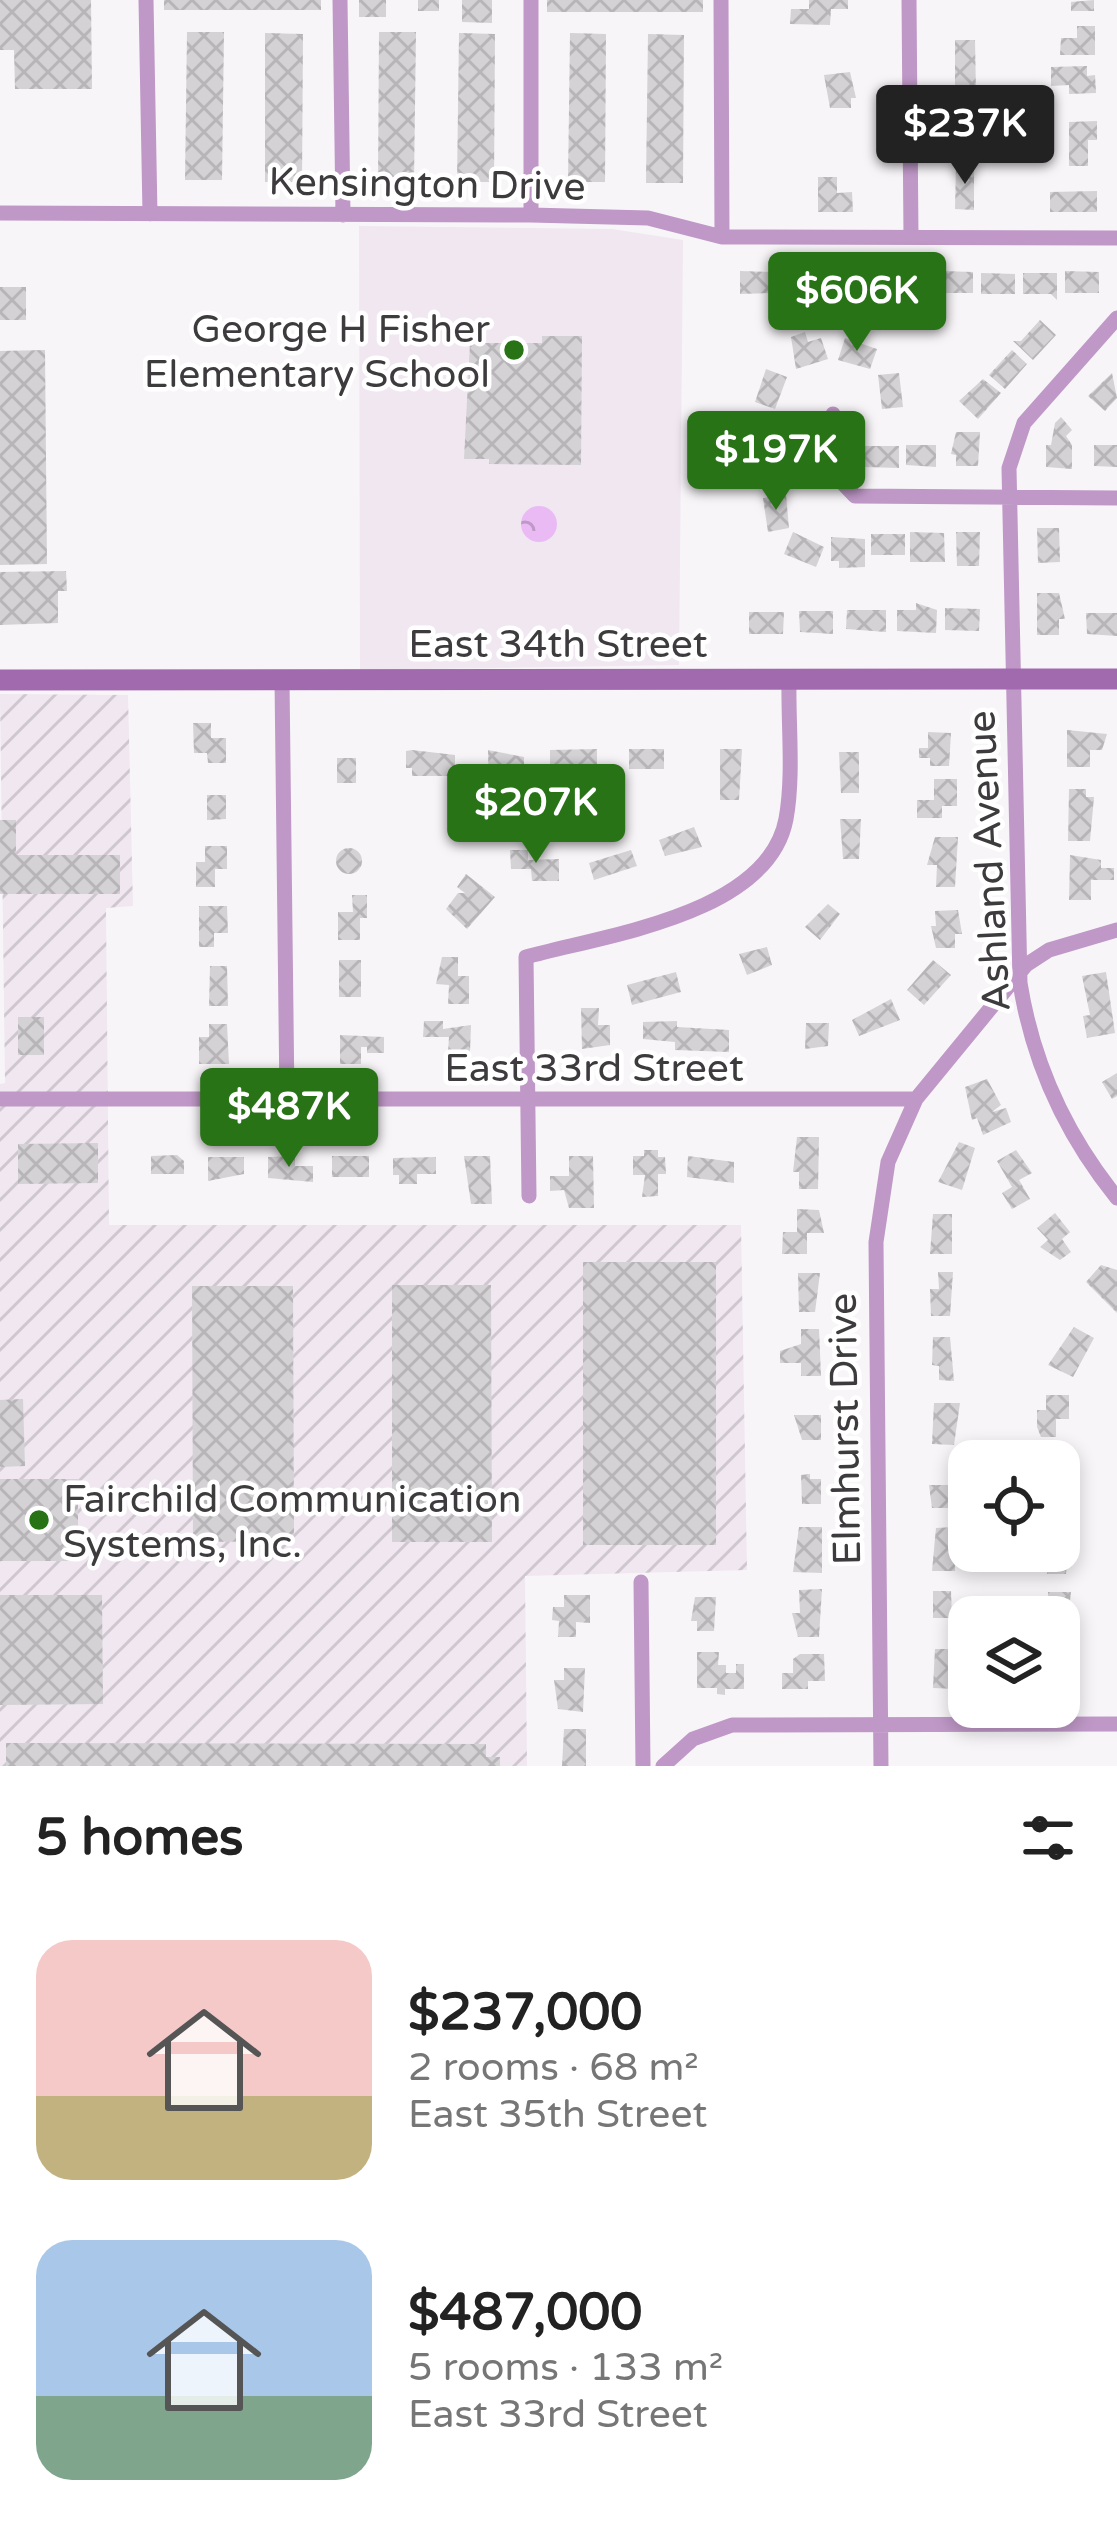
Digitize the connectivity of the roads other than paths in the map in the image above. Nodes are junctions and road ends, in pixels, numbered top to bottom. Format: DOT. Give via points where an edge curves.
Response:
graph roads {
  1 [pos="146,0"];
  2 [pos="340,0"];
  3 [pos="531,0"];
  4 [pos="721,0"];
  5 [pos="909,0"];
  6 [pos="0,213"];
  7 [pos="150,214"];
  8 [pos="343,215"];
  9 [pos="531,215"];
  10 [pos="722,237"];
  11 [pos="911,237"];
  12 [pos="1117,238"];
  13 [pos="1117,318"];
  14 [pos="833,414"];
  15 [pos="1009,498"];
  16 [pos="1117,498"];
  17 [pos="788,679"];
  18 [pos="1117,679"];
  19 [pos="0,680"];
  20 [pos="282,680"];
  21 [pos="1012,680"];
  22 [pos="1117,930"];
  23 [pos="1018,973"];
  24 [pos="0,1099"];
  25 [pos="916,1099"];
  26 [pos="287,1100"];
  27 [pos="528,1101"];
  28 [pos="529,1196"];
  29 [pos="1117,1198"];
  30 [pos="641,1582"];
  31 [pos="880,1724"];
  32 [pos="1117,1724"];
  33 [pos="643,1766"];
  34 [pos="663,1766"];
  35 [pos="881,1766"];
  1 -- 7 [label="street"];
  2 -- 8 [label="street"];
  3 -- 9 [label="street"];
  4 -- 10 [label="street"];
  5 -- 11 [label="street"];
  6 -- 7 [label="street, Kensington Drive"];
  7 -- 8 [label="street, Kensington Drive"];
  8 -- 9 [label="street, Kensington Drive"];
  9 -- 10 [label="street, Kensington Drive" via="648,218"];
  10 -- 11 [label="street, Kensington Drive"];
  11 -- 12 [label="street, Kensington Drive"];
  13 -- 15 [label="street, Ashland Avenue" via="1024,422 1011,451"];
  14 -- 15 [label="street" via="836,480 850,494"];
  15 -- 16 [label="street"];
  15 -- 21 [label="street, Ashland Avenue"];
  17 -- 20 [label="street, East 34th Street"];
  17 -- 21 [label="street, East 34th Street"];
  17 -- 27 [label="street" via="785,821 750,878 708,906 526,957"];
  18 -- 21 [label="street, East 34th Street"];
  19 -- 20 [label="street, East 34th Street"];
  20 -- 26 [label="street"];
  21 -- 23 [label="street, Ashland Avenue"];
  22 -- 23 [label="street" via="1049,950"];
  23 -- 25 [label="street"];
  23 -- 29 [label="street, Ashland Avenue" via="1050,1091"];
  24 -- 26 [label="street, East 33rd Street"];
  25 -- 27 [label="street, East 33rd Street"];
  25 -- 31 [label="street, Elmhurst Drive" via="888,1162 876,1242"];
  26 -- 27 [label="street, East 33rd Street"];
  27 -- 28 [label="street"];
  30 -- 33 [label="street"];
  31 -- 32 [label="street"];
  31 -- 34 [label="street" via="732,1725 693,1739"];
  31 -- 35 [label="street, Elmhurst Drive"];
}
